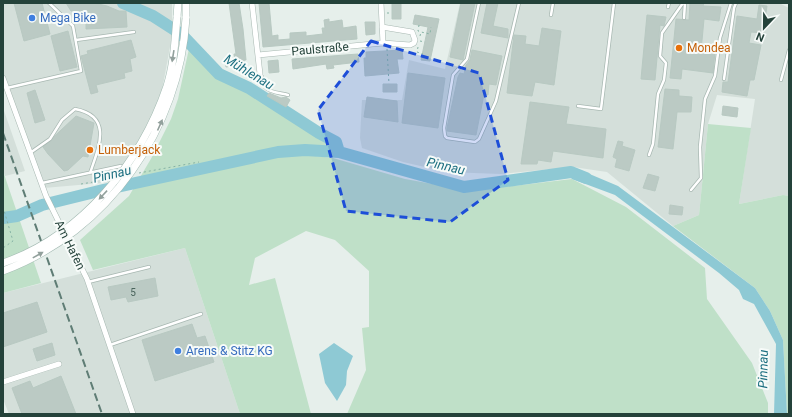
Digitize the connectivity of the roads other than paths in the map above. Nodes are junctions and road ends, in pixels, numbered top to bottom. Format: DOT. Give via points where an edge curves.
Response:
graph roads {
  1 [pos="49,3"];
  2 [pos="178,3"];
  3 [pos="186,3"];
  4 [pos="252,3"];
  5 [pos="381,3"];
  6 [pos="479,3"];
  7 [pos="519,3"];
  8 [pos="553,3"];
  9 [pos="614,3"];
  10 [pos="684,3"];
  11 [pos="730,3"];
  12 [pos="736,3"];
  13 [pos="551,15"];
  14 [pos="684,18"];
  15 [pos="382,27"];
  16 [pos="134,32"];
  17 [pos="76,40"];
  18 [pos="385,43"];
  19 [pos="789,50"];
  20 [pos="258,55"];
  21 [pos="260,74"];
  22 [pos="3,78"];
  23 [pos="724,79"];
  24 [pos="781,80"];
  25 [pos="7,88"];
  26 [pos="288,95"];
  27 [pos="578,106"];
  28 [pos="30,153"];
  29 [pos="650,155"];
  30 [pos="120,166"];
  31 [pos="90,173"];
  32 [pos="41,184"];
  33 [pos="691,190"];
  34 [pos="3,263"];
  35 [pos="149,266"];
  36 [pos="3,271"];
  37 [pos="88,282"];
  38 [pos="201,314"];
  39 [pos="109,345"];
  40 [pos="58,364"];
  41 [pos="3,382"];
  42 [pos="133,414"];
  1 -- 17 [label="lane" via="69,20"];
  2 -- 34 [label="main road, one-way, bridge" via="167,85 141,145 118,177 88,210 52,239 28,253"];
  36 -- 3 [label="main road, one-way, bridge" via="50,249 74,231 112,196 138,163 157,131 175,84 181,58"];
  4 -- 20 [label="street"];
  5 -- 15 [label="street"];
  6 -- 7 [label="lane" via="467,59 453,75 444,134 447,138 475,142 479,139 496,101"];
  8 -- 13 [label="lane"];
  9 -- 27 [label="lane" via="601,109"];
  10 -- 14 [label="lane"];
  10 -- 29 [label="lane" via="662,33 660,56 666,63 664,80 658,94"];
  11 -- 33 [label="lane" via="720,38 715,76 706,99 700,147 701,178"];
  12 -- 23 [label="lane"];
  15 -- 18 [label="street"];
  15 -- 18 [label="street, Paulstraße" via="412,32 415,36 414,44 410,45"];
  16 -- 17 [label="lane"];
  17 -- 25 [label="lane" via="81,71"];
  18 -- 20 [label="street, Paulstraße"];
  19 -- 24 [label="lane"];
  20 -- 21 [label="street"];
  21 -- 26 [label="lane" via="267,89"];
  22 -- 25 [label="street, Am Hafen"];
  25 -- 28 [label="street, Am Hafen"];
  28 -- 31 [label="lane" via="50,139 68,114 75,109 82,110 94,117 99,124 99,147"];
  28 -- 32 [label="street, Am Hafen"];
  30 -- 31 [label="lane"];
  31 -- 32 [label="lane"];
  32 -- 37 [label="street, Am Hafen"];
  35 -- 37 [label="lane"];
  37 -- 39 [label="street, Am Hafen"];
  38 -- 39 [label="lane"];
  39 -- 42 [label="street, Am Hafen"];
  40 -- 41 [label="street"];
}
